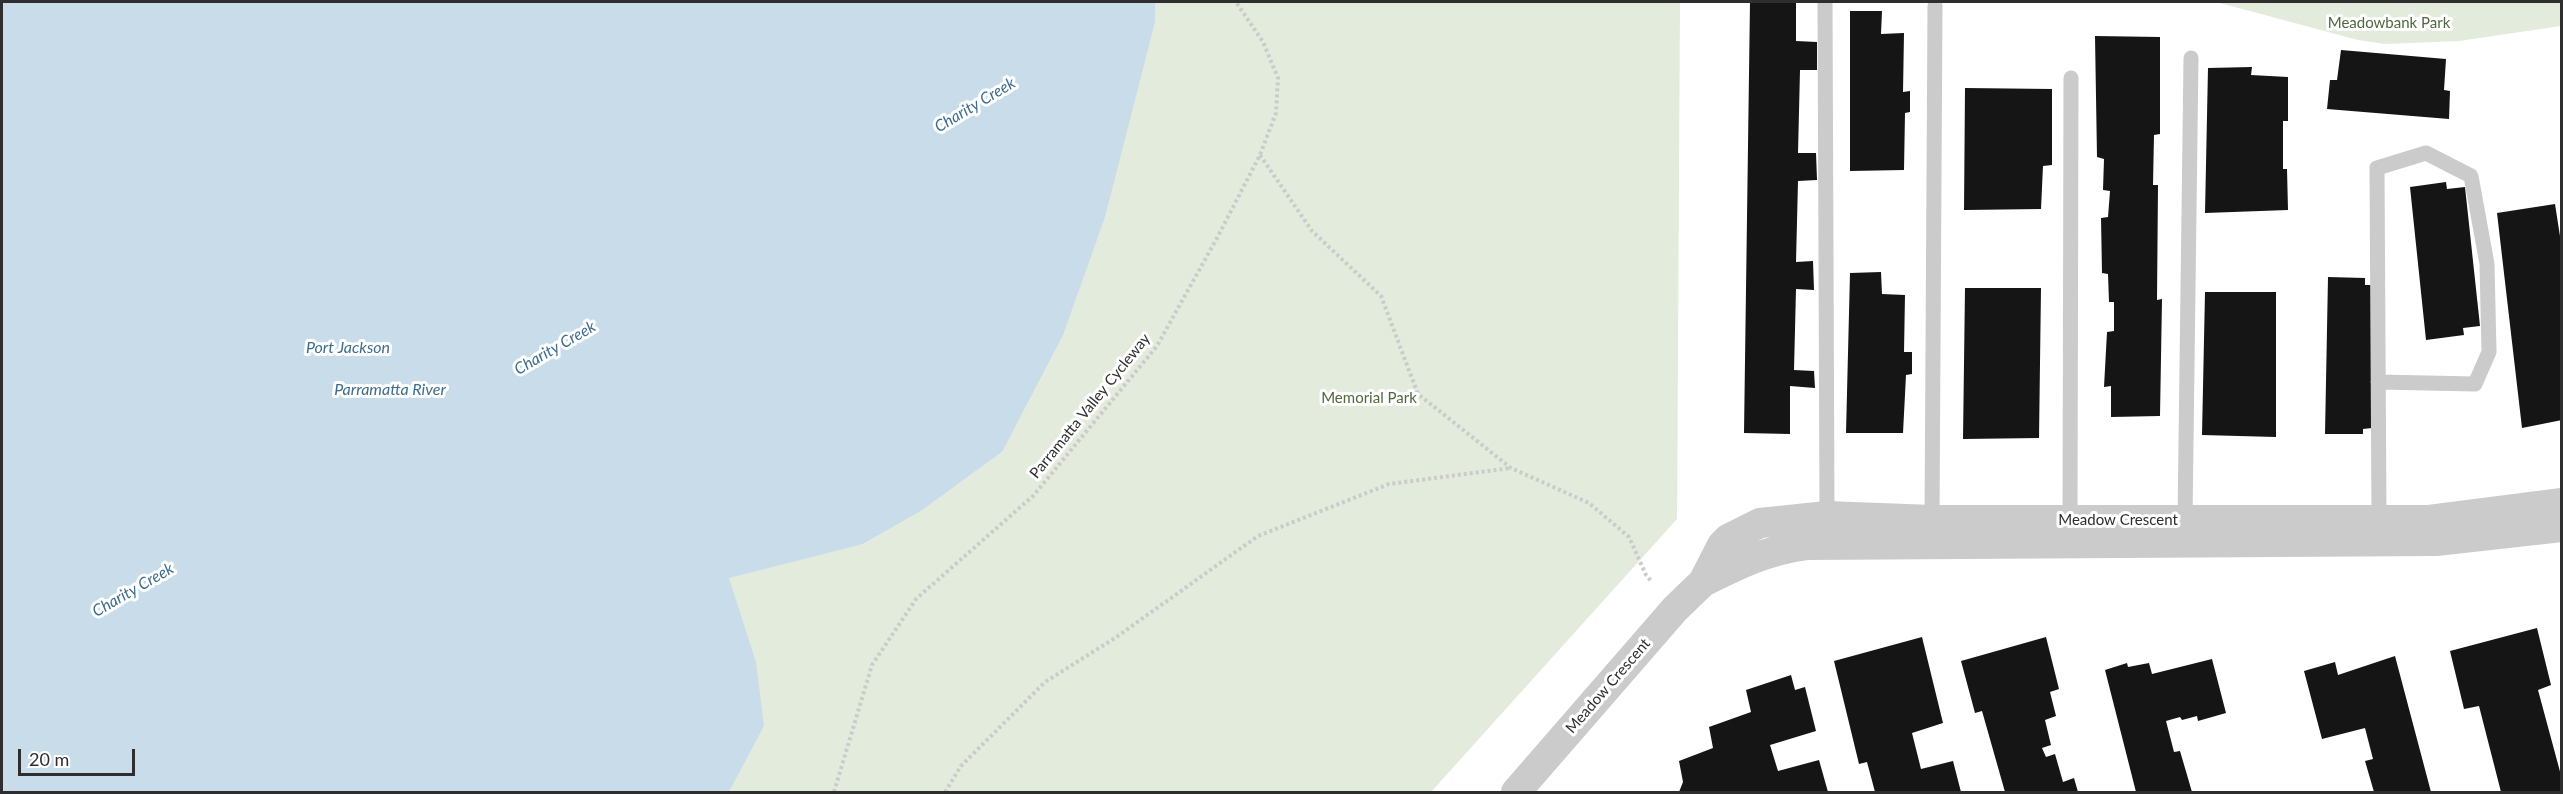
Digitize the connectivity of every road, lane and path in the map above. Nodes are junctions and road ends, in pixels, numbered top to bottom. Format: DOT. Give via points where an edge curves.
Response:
graph roads {
  1 [pos="1236,2"];
  2 [pos="1825,2"];
  3 [pos="1935,6"];
  4 [pos="2191,58"];
  5 [pos="2071,78"];
  6 [pos="1260,155"];
  7 [pos="2379,382"];
  8 [pos="1511,468"];
  9 [pos="2562,503"];
  10 [pos="1827,516"];
  11 [pos="1932,520"];
  12 [pos="2070,520"];
  13 [pos="2184,520"];
  14 [pos="2379,520"];
  15 [pos="2562,526"];
  16 [pos="1646,576"];
  17 [pos="1703,582"];
  18 [pos="834,792"];
  19 [pos="945,792"];
  20 [pos="1516,792"];
  1 -- 6 [label="path, Parramatta Valley Cycleway" via="1263,42 1278,78 1276,113"];
  2 -- 10 [label="lane"];
  3 -- 11 [label="lane"];
  4 -- 13 [label="lane"];
  5 -- 12 [label="lane"];
  6 -- 8 [label="path" via="1312,231 1381,296 1418,394"];
  6 -- 18 [label="path, Parramatta Valley Cycleway" via="1157,346 1033,496 916,599 884,646 872,665"];
  7 -- 7 [label="lane" via="2377,168 2426,153 2470,176 2487,264 2489,352 2475,384"];
  7 -- 14 [label="lane"];
  8 -- 16 [label="path" via="1589,503 1629,537"];
  8 -- 19 [label="path" via="1389,484 1258,536 1115,638 1045,682 961,766"];
  9 -- 14 [label="street, Meadow Crescent" via="2429,520"];
  10 -- 11 [label="street, Meadow Crescent"];
  10 -- 17 [label="street, Meadow Crescent" via="1760,523 1728,539"];
  11 -- 12 [label="street, Meadow Crescent"];
  12 -- 13 [label="street, Meadow Crescent"];
  13 -- 14 [label="street, Meadow Crescent"];
  15 -- 17 [label="street, Meadow Crescent" via="2436,541 1806,545 1756,556"];
  17 -- 20 [label="street, Meadow Crescent"];
}
